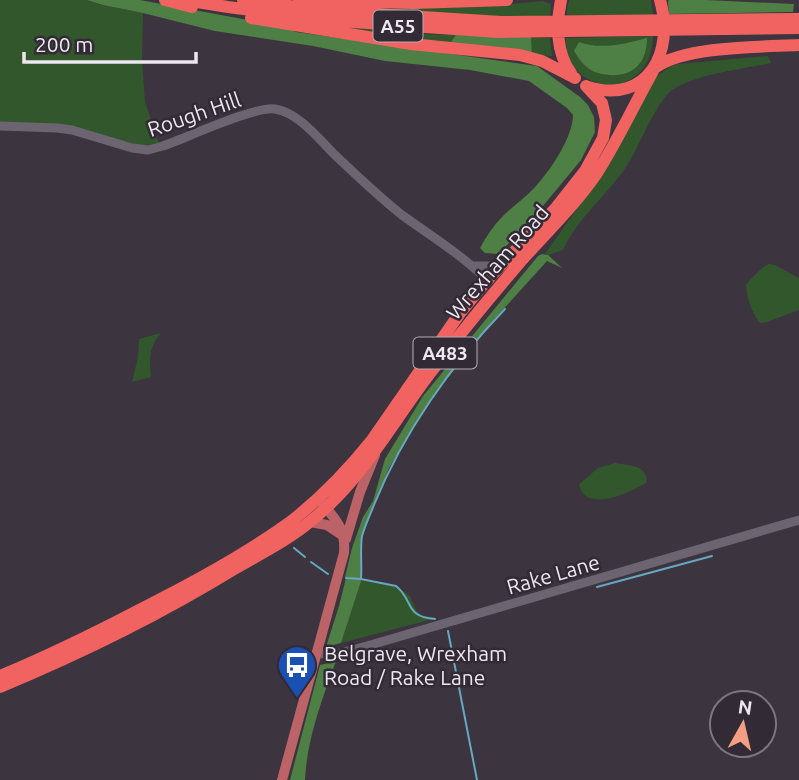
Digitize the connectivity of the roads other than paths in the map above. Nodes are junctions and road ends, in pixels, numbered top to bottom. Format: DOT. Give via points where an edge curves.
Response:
graph roads {
  1 [pos="165,0"];
  2 [pos="185,0"];
  3 [pos="243,0"];
  4 [pos="299,0"];
  5 [pos="507,0"];
  6 [pos="560,6"];
  7 [pos="662,7"];
  8 [pos="799,19"];
  9 [pos="799,28"];
  10 [pos="799,44"];
  11 [pos="654,69"];
  12 [pos="581,82"];
  13 [pos="0,126"];
  14 [pos="506,262"];
  15 [pos="521,262"];
  16 [pos="473,266"];
  17 [pos="487,280"];
  18 [pos="378,449"];
  19 [pos="322,503"];
  20 [pos="799,520"];
  21 [pos="310,522"];
  22 [pos="344,540"];
  23 [pos="316,653"];
  24 [pos="0,676"];
  25 [pos="0,687"];
  26 [pos="282,780"];
  1 -- 12 [label="highway" via="411,44 520,55"];
  2 -- 9 [label="highway, A55" via="324,20 498,32"];
  3 -- 8 [label="highway, A55" via="328,11 501,22"];
  4 -- 5 [label="highway"];
  6 -- 12 [label="highway, Wrexham Road" via="559,47 565,64"];
  7 -- 11 [label="highway, Wrexham Road" via="664,38"];
  10 -- 11 [label="highway" via="685,54"];
  11 -- 12 [label="highway" via="620,90 597,89"];
  11 -- 15 [label="highway, Wrexham Road / A483" via="597,173"];
  12 -- 14 [label="highway, Wrexham Road / A483" via="602,103 606,120 603,138 578,180"];
  13 -- 16 [label="street, Rough Hill" via="72,130 148,150 257,111 275,109 307,126 365,184"];
  14 -- 16 [label="street"];
  14 -- 17 [label="highway, Wrexham Road / A483"];
  15 -- 17 [label="street" via="499,279"];
  15 -- 18 [label="highway, Wrexham Road / A483" via="426,377"];
  16 -- 17 [label="street, Rough Hill"];
  17 -- 19 [label="highway, Wrexham Road / A483"];
  18 -- 19 [label="highway, Wrexham Road / A483" via="356,477"];
  18 -- 22 [label="main road"];
  19 -- 21 [label="highway, A483"];
  19 -- 22 [label="main road" via="340,524"];
  19 -- 24 [label="highway, A483" via="180,589"];
  20 -- 23 [label="street, Rake Lane" via="367,646 332,655"];
  21 -- 22 [label="main road" via="333,527"];
  21 -- 25 [label="highway, A483" via="183,599 71,657"];
  22 -- 23 [label="main road"];
  23 -- 26 [label="main road"];
}
